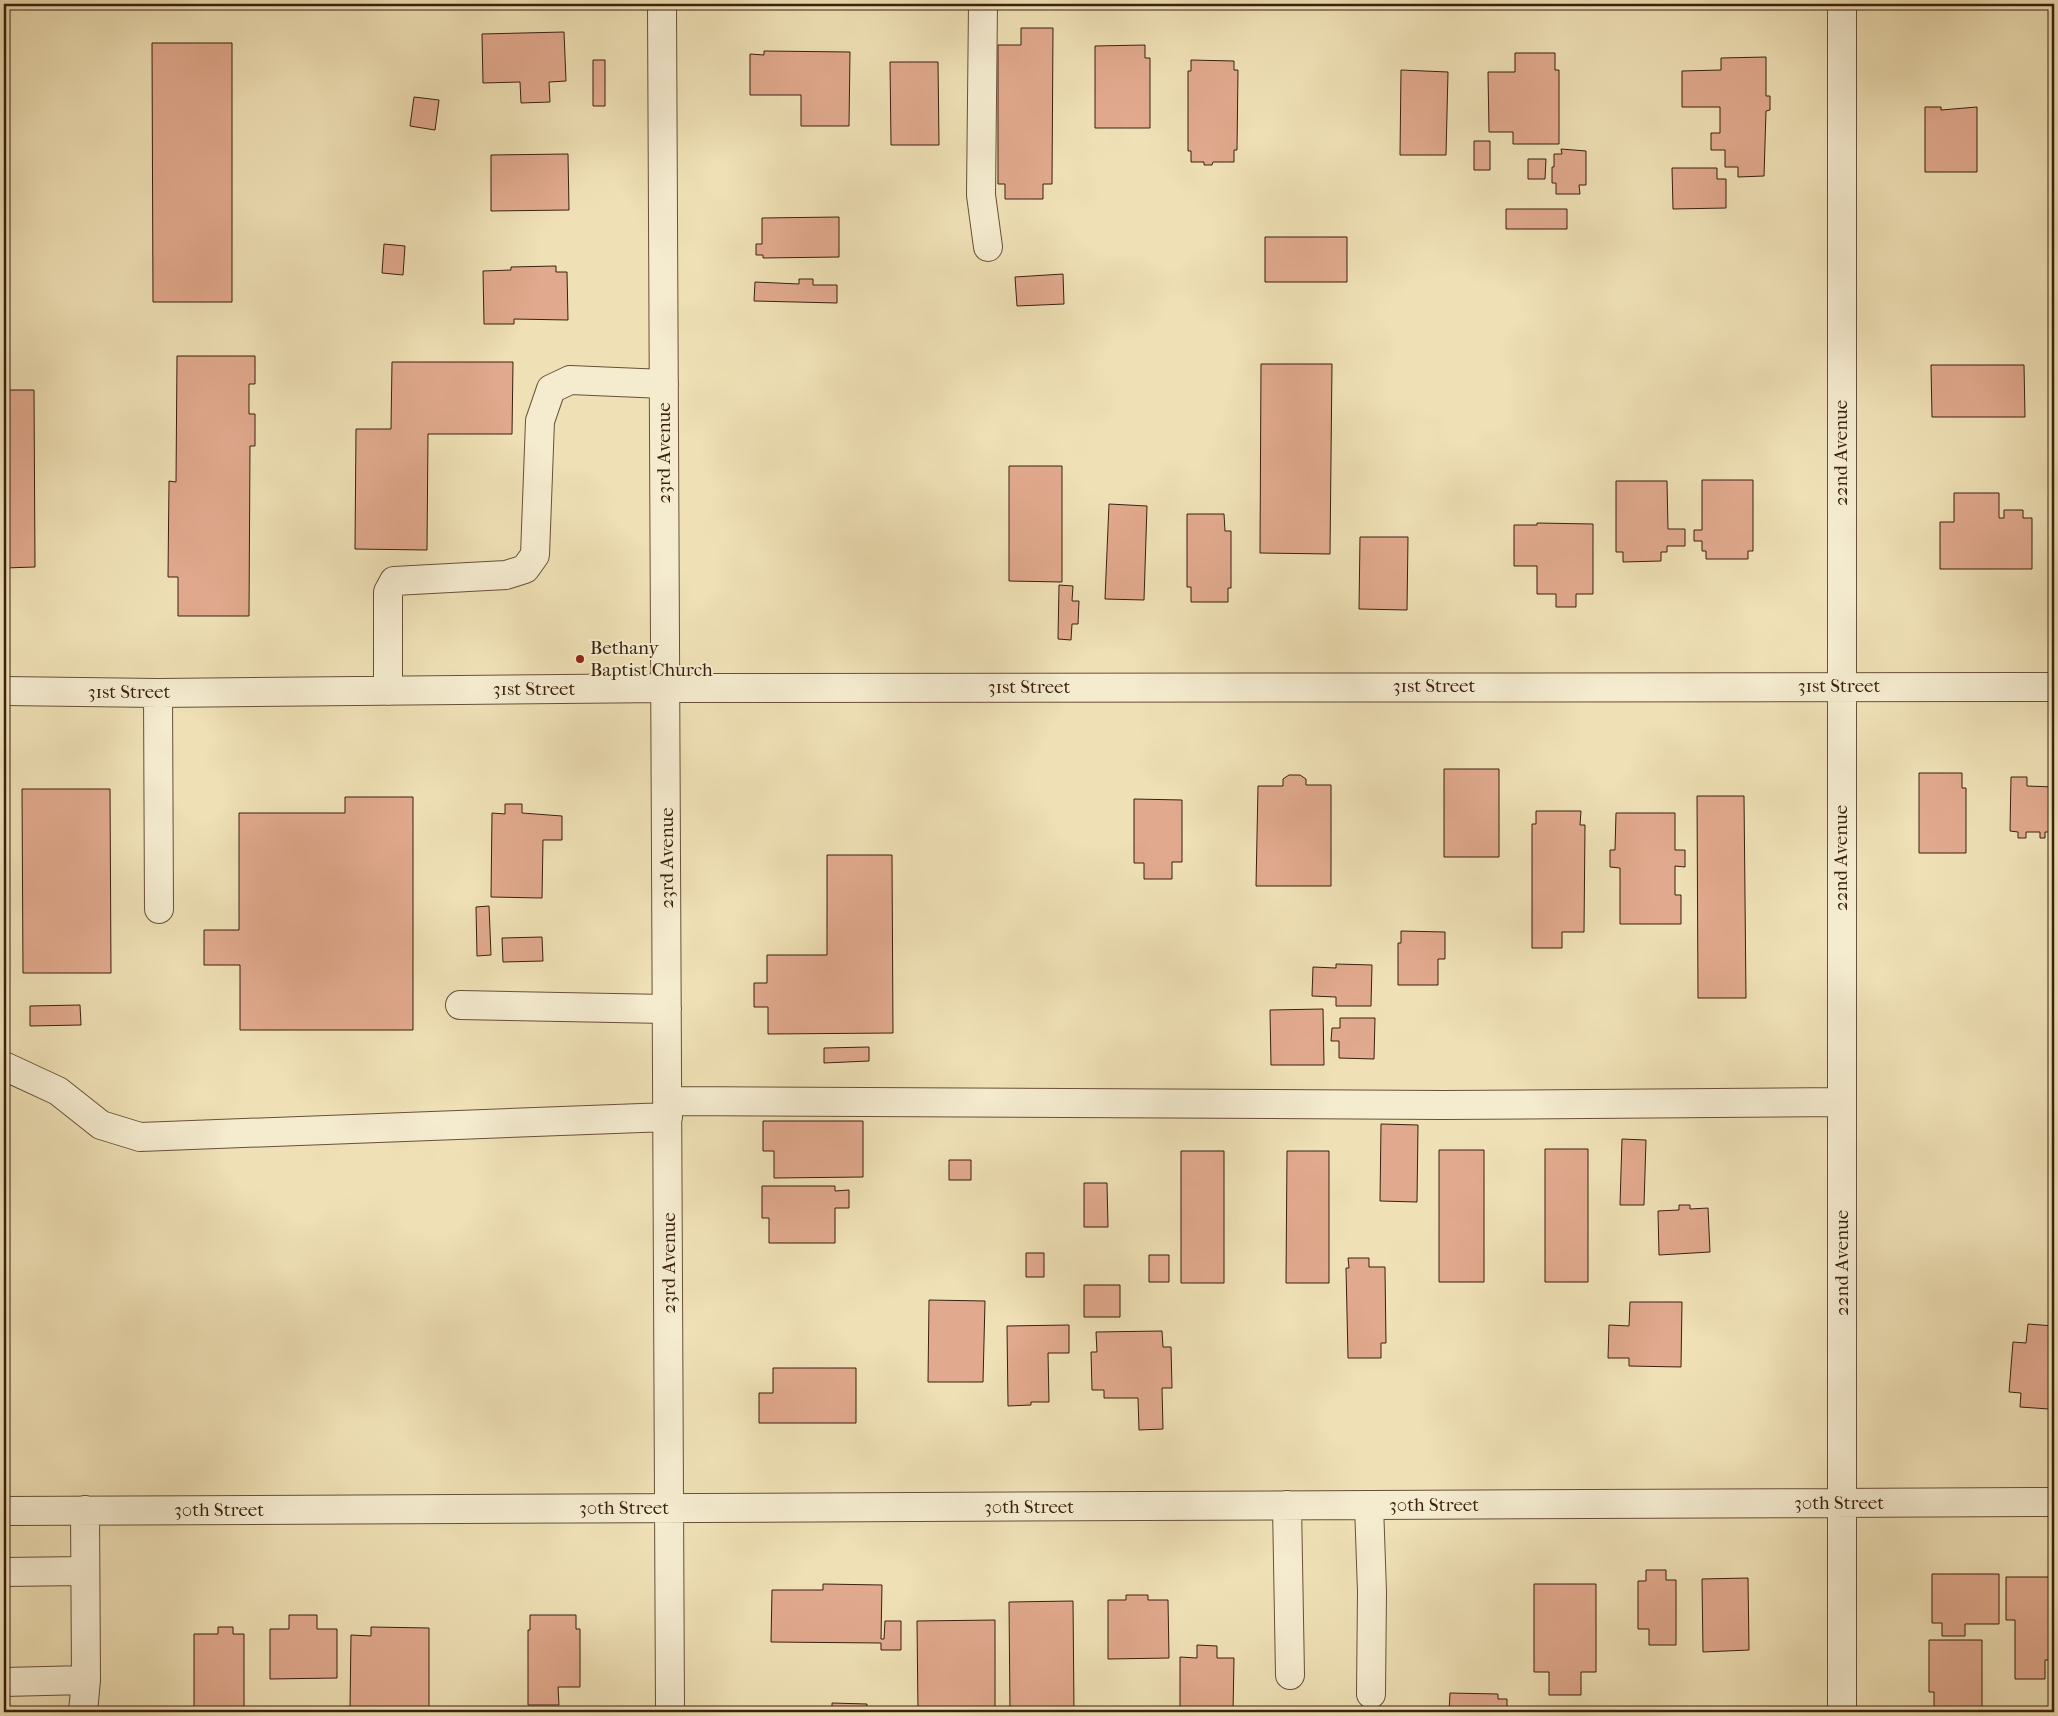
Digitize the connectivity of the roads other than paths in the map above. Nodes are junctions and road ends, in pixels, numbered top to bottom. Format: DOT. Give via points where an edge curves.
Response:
graph roads {
  1 [pos="662,4"];
  2 [pos="983,4"];
  3 [pos="1842,4"];
  4 [pos="988,247"];
  5 [pos="664,384"];
  6 [pos="1841,686"];
  7 [pos="2054,687"];
  8 [pos="666,688"];
  9 [pos="4,691"];
  10 [pos="388,691"];
  11 [pos="158,692"];
  12 [pos="159,909"];
  13 [pos="460,1005"];
  14 [pos="667,1009"];
  15 [pos="4,1066"];
  16 [pos="1842,1102"];
  17 [pos="668,1109"];
  18 [pos="2054,1502"];
  19 [pos="1842,1503"];
  20 [pos="1286,1505"];
  21 [pos="1369,1505"];
  22 [pos="670,1508"];
  23 [pos="85,1510"];
  24 [pos="4,1511"];
  25 [pos="84,1571"];
  26 [pos="4,1572"];
  27 [pos="1290,1676"];
  28 [pos="86,1680"];
  29 [pos="4,1682"];
  30 [pos="1371,1694"];
  31 [pos="84,1712"];
  32 [pos="670,1712"];
  33 [pos="1842,1712"];
  1 -- 5 [label="street, 23rd Avenue"];
  2 -- 4 [label="street" via="981,195"];
  3 -- 6 [label="street, 22nd Avenue"];
  5 -- 8 [label="street, 23rd Avenue"];
  5 -- 10 [label="street" via="570,380 551,389 540,421 535,555 525,569 506,575 394,581 388,592"];
  6 -- 7 [label="street, 31st Street"];
  6 -- 8 [label="street, 31st Street"];
  6 -- 16 [label="street, 22nd Avenue"];
  8 -- 10 [label="street, 31st Street"];
  8 -- 14 [label="street, 23rd Avenue"];
  9 -- 11 [label="street, 31st Street"];
  10 -- 11 [label="street, 31st Street"];
  11 -- 12 [label="street"];
  13 -- 14 [label="street"];
  14 -- 17 [label="street, 23rd Avenue"];
  15 -- 17 [label="street" via="58,1091 102,1125 140,1137"];
  16 -- 17 [label="street"];
  16 -- 19 [label="street, 22nd Avenue"];
  17 -- 22 [label="street, 23rd Avenue"];
  18 -- 19 [label="street, 30th Street"];
  19 -- 21 [label="street, 30th Street"];
  19 -- 33 [label="street, 22nd Avenue"];
  20 -- 21 [label="street, 30th Street"];
  20 -- 22 [label="street, 30th Street"];
  20 -- 27 [label="street"];
  21 -- 30 [label="street"];
  22 -- 23 [label="street, 30th Street"];
  22 -- 32 [label="street, 23rd Avenue"];
  23 -- 24 [label="street, 30th Street"];
  23 -- 25 [label="street"];
  25 -- 26 [label="street"];
  25 -- 28 [label="street"];
  28 -- 29 [label="street"];
  28 -- 31 [label="street"];
}
